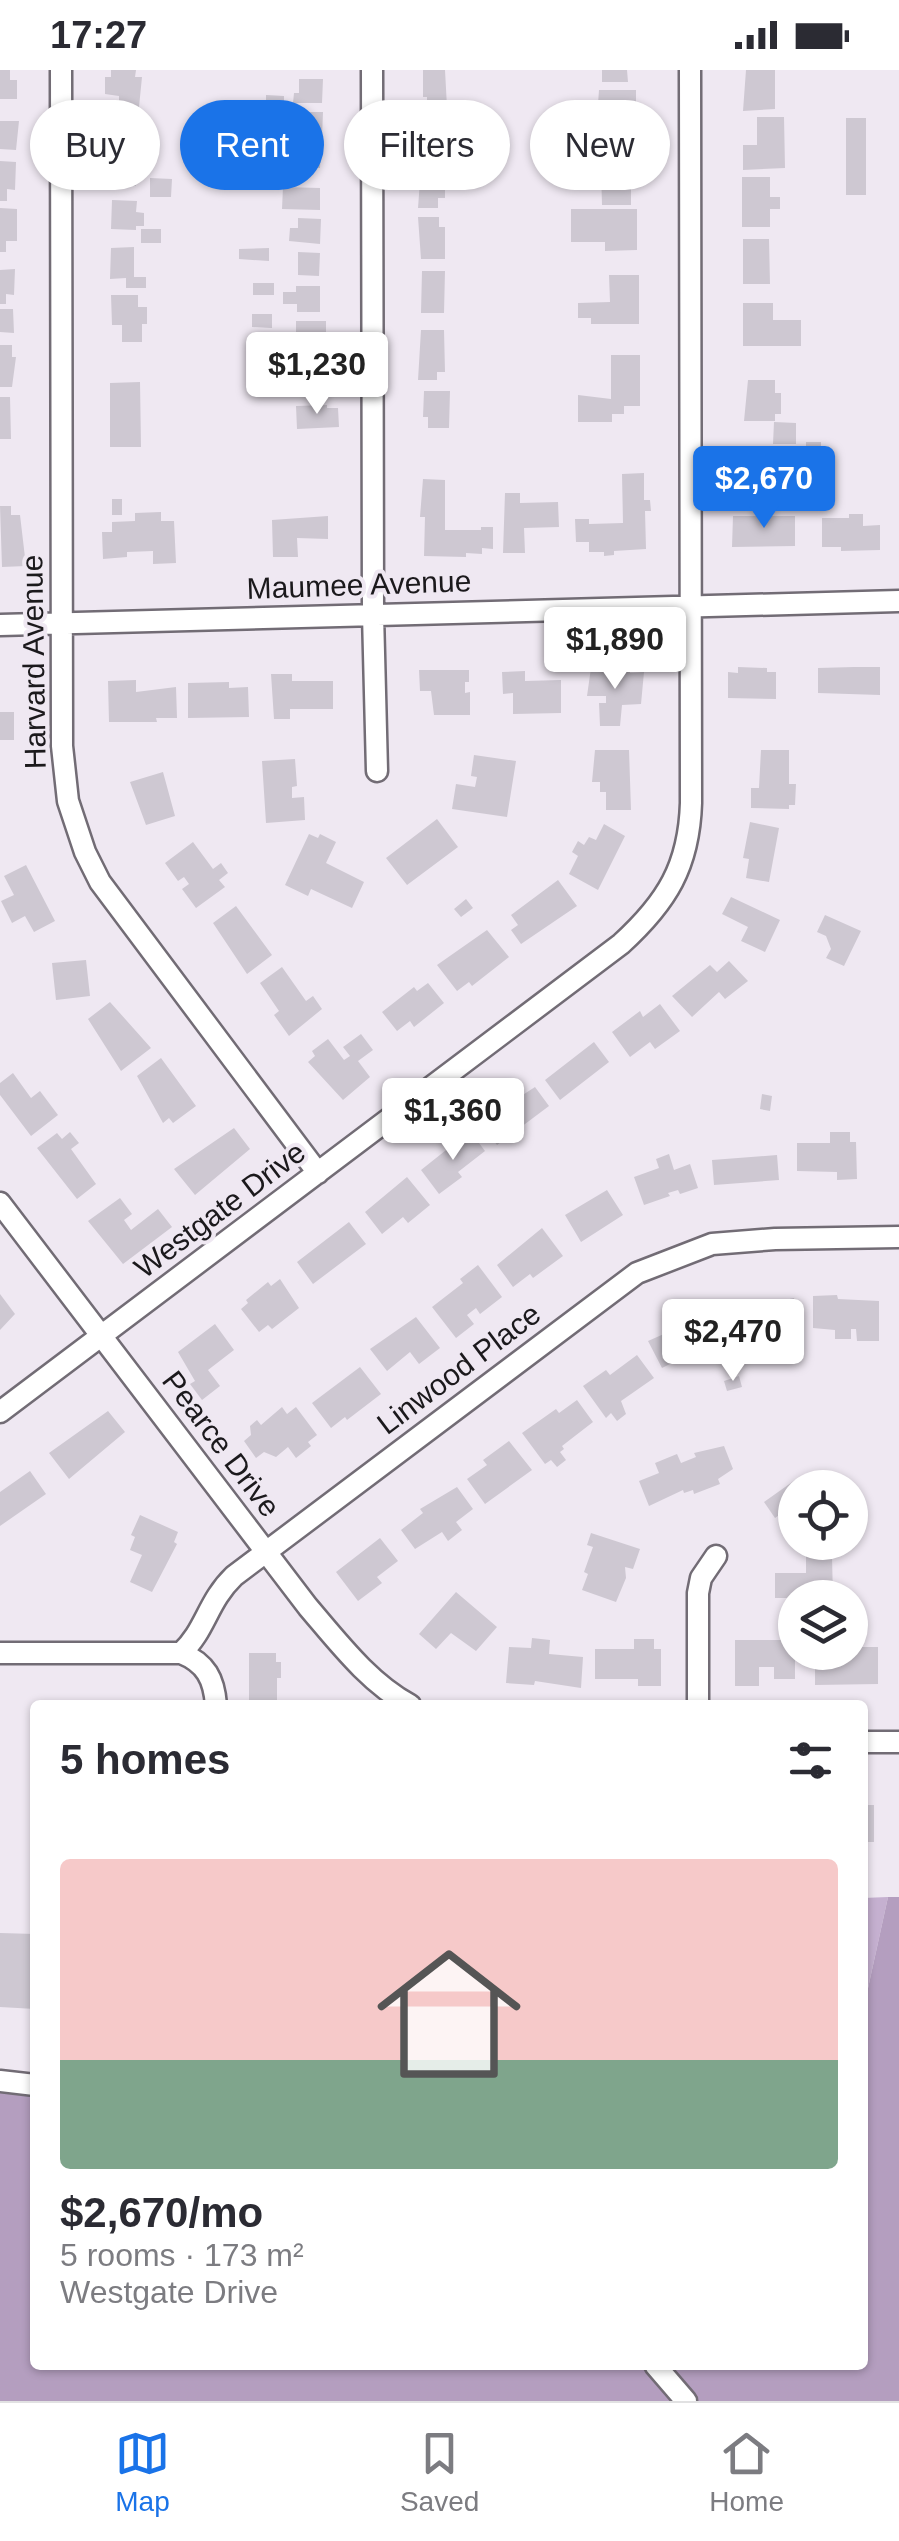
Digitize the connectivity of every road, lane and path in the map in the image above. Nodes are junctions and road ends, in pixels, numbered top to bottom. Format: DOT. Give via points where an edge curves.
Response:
graph roads {
  1 [pos="61,70"];
  2 [pos="372,70"];
  3 [pos="690,70"];
  4 [pos="899,602"];
  5 [pos="690,606"];
  6 [pos="373,614"];
  7 [pos="62,624"];
  8 [pos="0,626"];
  9 [pos="377,771"];
  10 [pos="318,1173"];
  11 [pos="0,1203"];
  12 [pos="899,1236"];
  13 [pos="101,1336"];
  14 [pos="0,1412"];
  15 [pos="265,1552"];
  16 [pos="716,1556"];
  17 [pos="181,1653"];
  18 [pos="0,1654"];
  19 [pos="215,1700"];
  20 [pos="400,1700"];
  21 [pos="698,1700"];
  22 [pos="868,1742"];
  23 [pos="899,1742"];
  24 [pos="0,2081"];
  25 [pos="30,2084"];
  26 [pos="658,2370"];
  27 [pos="686,2401"];
  1 -- 7 [label="street, Harvard Avenue"];
  2 -- 6 [label="street"];
  3 -- 5 [label="street, Westgate Drive"];
  4 -- 5 [label="street, Maumee Avenue"];
  5 -- 6 [label="street, Maumee Avenue"];
  5 -- 10 [label="street, Westgate Drive" via="690,826 664,898 622,944"];
  6 -- 7 [label="street, Maumee Avenue"];
  6 -- 9 [label="street"];
  7 -- 8 [label="street, Maumee Avenue"];
  7 -- 10 [label="street, Harvard Avenue" via="64,775 85,852 117,908"];
  10 -- 13 [label="street, Westgate Drive"];
  11 -- 13 [label="street, Pearce Drive"];
  12 -- 15 [label="street, Linwood Place" via="712,1244 638,1274"];
  13 -- 14 [label="street, Westgate Drive"];
  13 -- 15 [label="street, Pearce Drive"];
  15 -- 17 [label="street, Linwood Place" via="212,1600 194,1642"];
  15 -- 20 [label="street, Pearce Drive" via="357,1663"];
  16 -- 21 [label="street" via="698,1594"];
  17 -- 18 [label="street"];
  17 -- 19 [label="street" via="205,1667"];
  22 -- 23 [label="street"];
  24 -- 25 [label="street"];
  26 -- 27 [label="street"];
}
